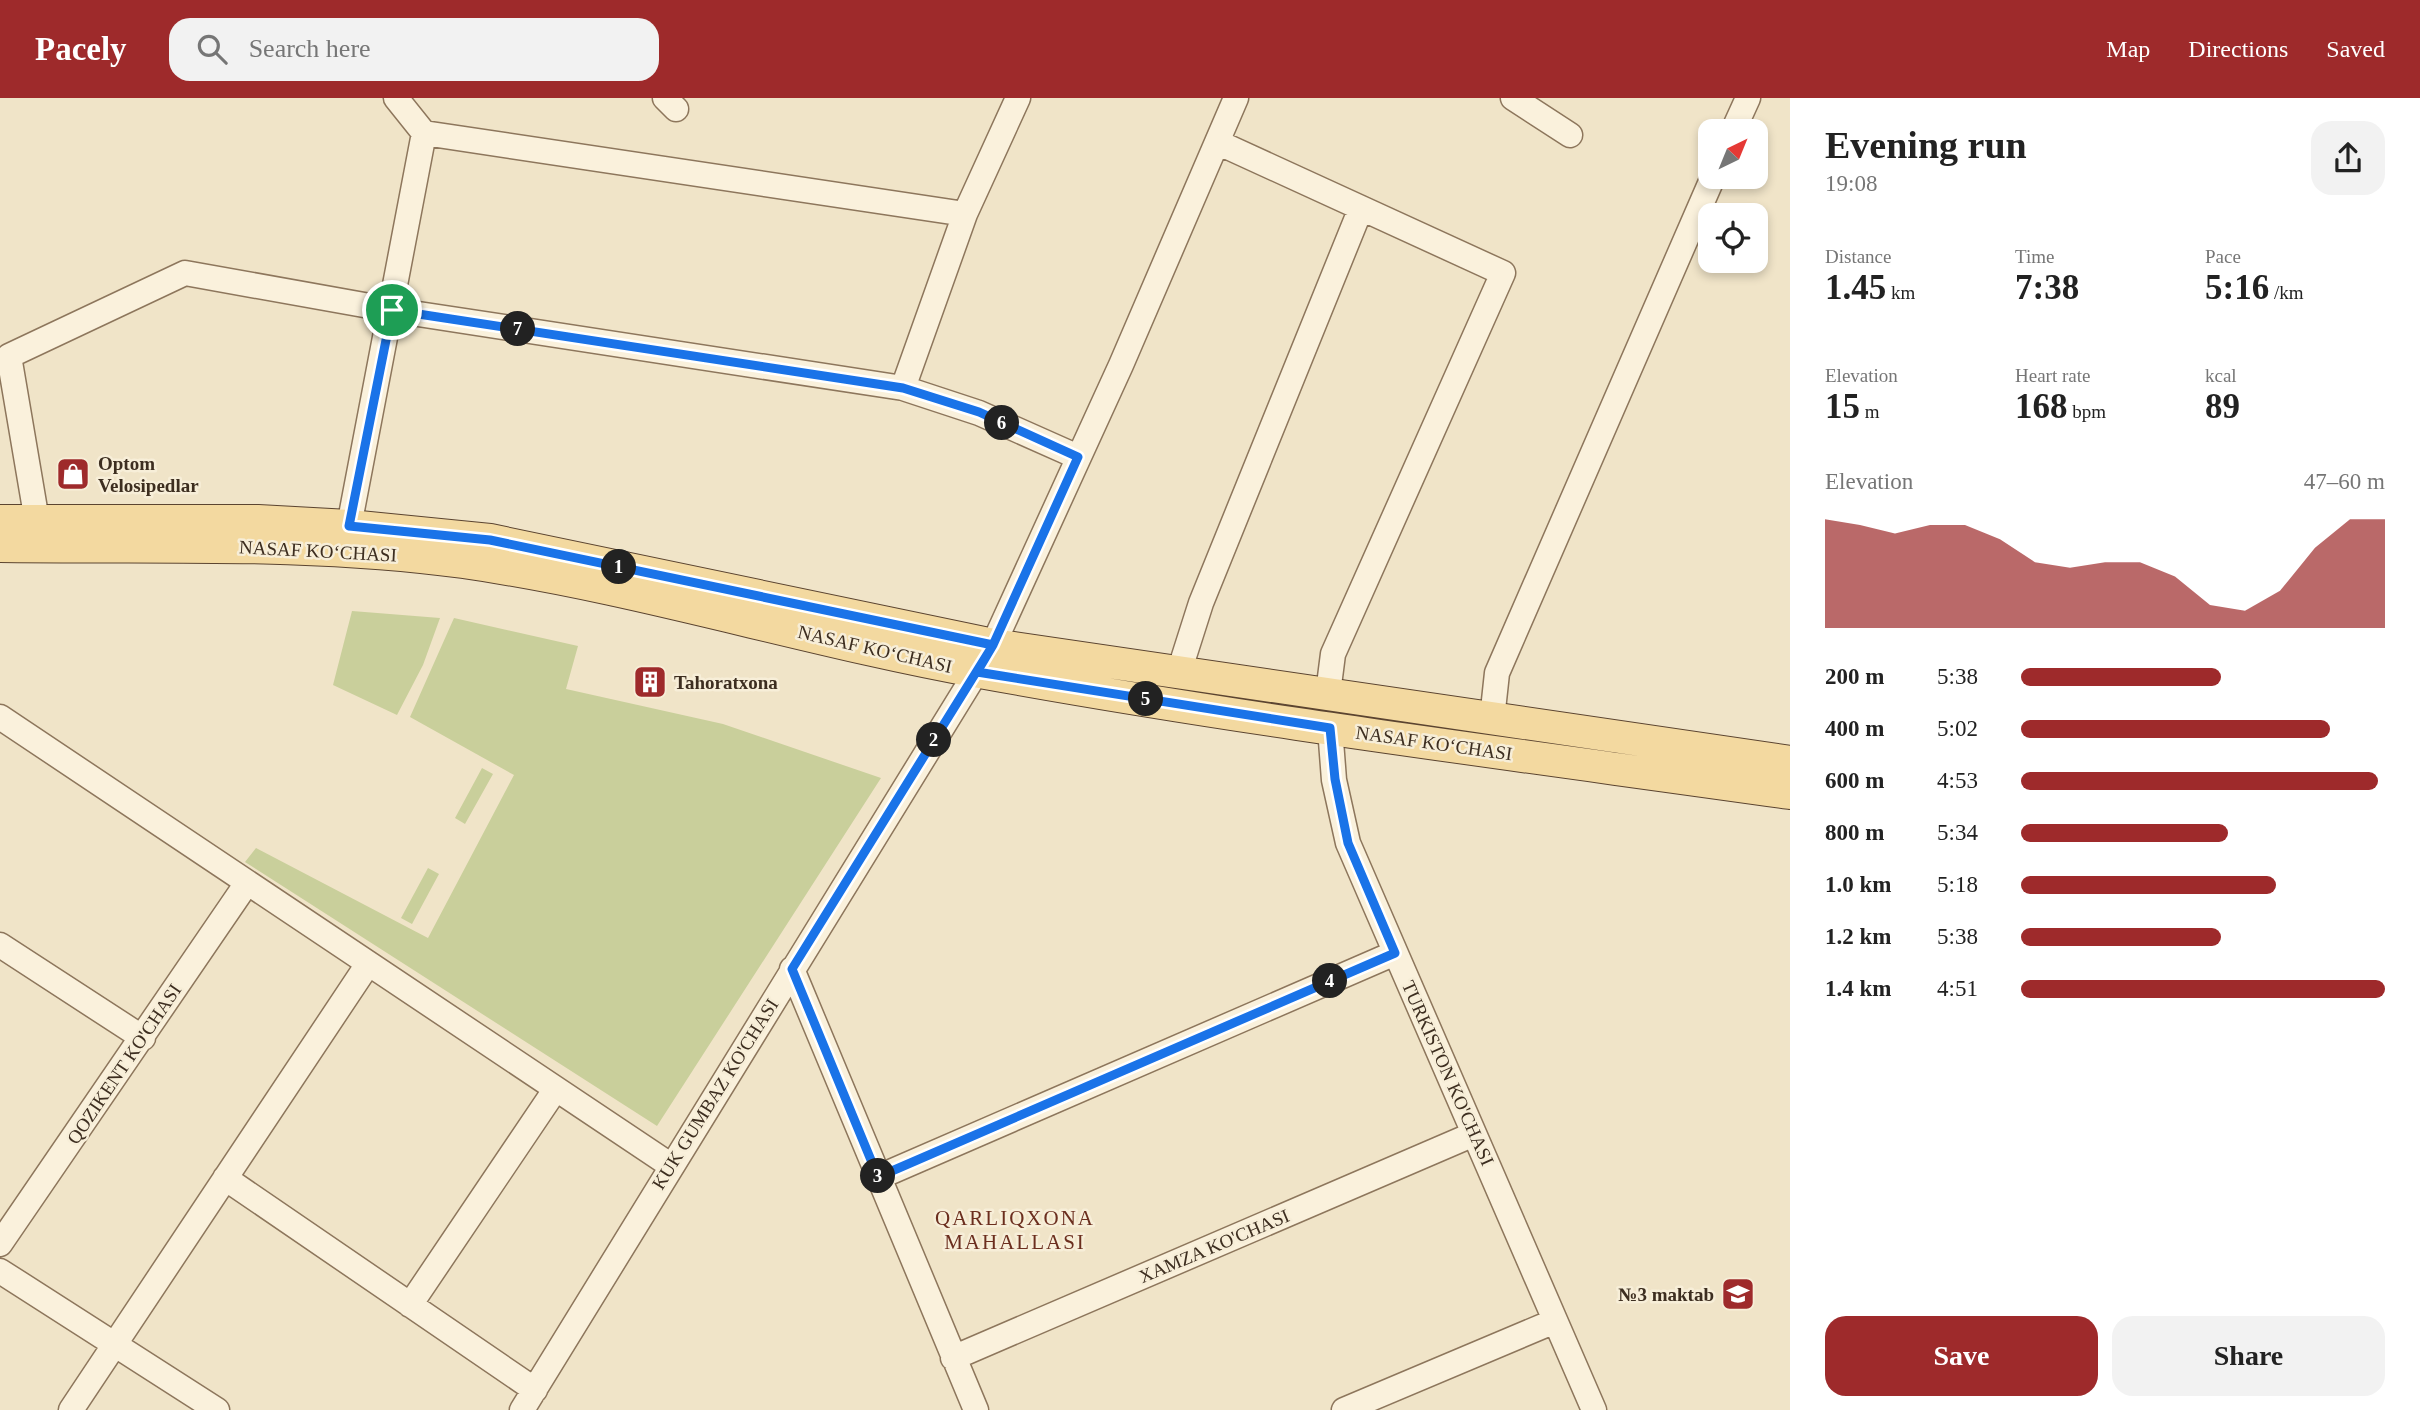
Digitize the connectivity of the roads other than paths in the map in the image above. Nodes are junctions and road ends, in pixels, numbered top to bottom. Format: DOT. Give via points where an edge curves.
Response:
graph roads {
  1 [pos="396,98"];
  2 [pos="1018,98"];
  3 [pos="1236,98"];
  4 [pos="1513,98"];
  5 [pos="1748,98"];
  6 [pos="1738,119"];
  7 [pos="424,132"];
  8 [pos="1570,135"];
  9 [pos="1217,142"];
  10 [pos="1708,189"];
  11 [pos="1361,208"];
  12 [pos="965,215"];
  13 [pos="392,310"];
  14 [pos="903,388"];
  15 [pos="1078,457"];
  16 [pos="0,521"];
  17 [pos="37,521"];
  18 [pos="349,526"];
  19 [pos="0,546"];
  20 [pos="993,645"];
  21 [pos="977,672"];
  22 [pos="1179,672"];
  23 [pos="1328,693"];
  24 [pos="0,717"];
  25 [pos="1492,719"];
  26 [pos="1330,728"];
  27 [pos="1790,762"];
  28 [pos="1790,793"];
  29 [pos="247,883"];
  30 [pos="0,945"];
  31 [pos="1395,953"];
  32 [pos="368,964"];
  33 [pos="792,969"];
  34 [pos="143,1038"];
  35 [pos="555,1090"];
  36 [pos="1474,1134"];
  37 [pos="670,1165"];
  38 [pos="878,1177"];
  39 [pos="225,1178"];
  40 [pos="0,1244"];
  41 [pos="0,1270"];
  42 [pos="410,1305"];
  43 [pos="1555,1321"];
  44 [pos="115,1343"];
  45 [pos="953,1358"];
  46 [pos="529,1400"];
  47 [pos="71,1410"];
  48 [pos="217,1410"];
  49 [pos="976,1410"];
  50 [pos="1343,1410"];
  51 [pos="1594,1410"];
  1 -- 7 [label="street"];
  2 -- 12 [label="street"];
  3 -- 9 [label="street, KUK GUMBAZ KO'CHASI"];
  4 -- 8 [label="street"];
  5 -- 6 [label="street"];
  7 -- 12 [label="street"];
  7 -- 13 [label="street"];
  9 -- 11 [label="street"];
  9 -- 15 [label="street, KUK GUMBAZ KO'CHASI"];
  10 -- 25 [label="street" via="1497,673"];
  11 -- 22 [label="street" via="1200,603"];
  11 -- 23 [label="street" via="1503,274 1333,654"];
  12 -- 14 [label="street"];
  13 -- 14 [label="street"];
  13 -- 17 [label="street" via="185,273 9,356"];
  13 -- 18 [label="street"];
  14 -- 15 [label="street" via="979,412"];
  15 -- 20 [label="street, KUK GUMBAZ KO'CHASI"];
  16 -- 17 [label="main road, NASAF KO‘CHASI"];
  17 -- 18 [label="main road, NASAF KO‘CHASI" via="258,521"];
  18 -- 20 [label="main road, NASAF KO‘CHASI" via="490,540"];
  19 -- 21 [label="main road, NASAF KO‘CHASI" via="258,546 367,551 462,562 545,575"];
  20 -- 21 [label="street, KUK GUMBAZ KO'CHASI"];
  20 -- 22 [label="main road, NASAF KO‘CHASI"];
  21 -- 26 [label="main road, NASAF KO‘CHASI"];
  21 -- 33 [label="street, KUK GUMBAZ KO'CHASI"];
  22 -- 23 [label="main road, NASAF KO‘CHASI"];
  23 -- 25 [label="main road, NASAF KO‘CHASI"];
  24 -- 29 [label="street"];
  25 -- 27 [label="main road, NASAF KO‘CHASI"];
  26 -- 28 [label="main road, NASAF KO‘CHASI"];
  26 -- 31 [label="street, TURKISTON KO'CHASI" via="1348,843"];
  29 -- 32 [label="street"];
  29 -- 34 [label="street, QOZIKENT KO'CHASI"];
  30 -- 34 [label="street"];
  31 -- 36 [label="street, TURKISTON KO'CHASI"];
  31 -- 38 [label="street"];
  32 -- 35 [label="street"];
  32 -- 39 [label="street"];
  33 -- 37 [label="street, KUK GUMBAZ KO'CHASI"];
  33 -- 38 [label="street"];
  34 -- 40 [label="street, QOZIKENT KO'CHASI"];
  35 -- 37 [label="street"];
  35 -- 42 [label="street"];
  36 -- 43 [label="street, TURKISTON KO'CHASI"];
  36 -- 45 [label="street, XAMZA KO'CHASI"];
  37 -- 46 [label="street, KUK GUMBAZ KO'CHASI"];
  38 -- 45 [label="street"];
  39 -- 42 [label="street"];
  39 -- 44 [label="street"];
  41 -- 44 [label="street"];
  42 -- 46 [label="street"];
  43 -- 50 [label="street"];
  43 -- 51 [label="street, TURKISTON KO'CHASI"];
  44 -- 47 [label="street"];
  44 -- 48 [label="street"];
  45 -- 49 [label="street"];
}
